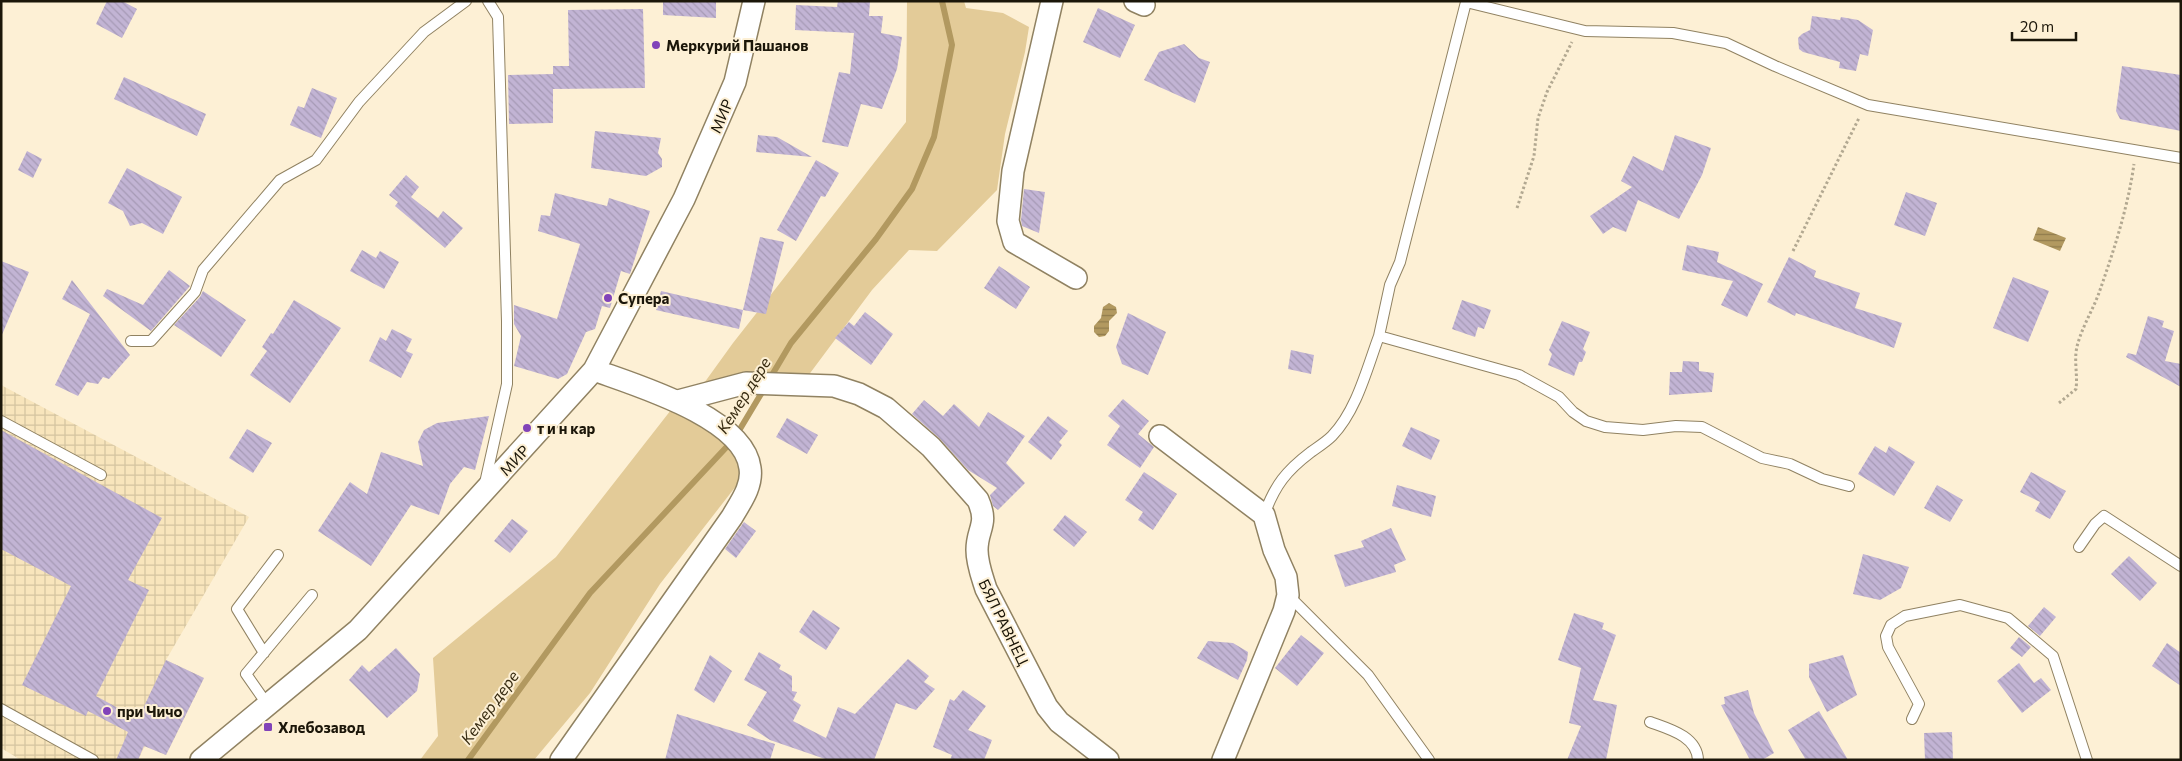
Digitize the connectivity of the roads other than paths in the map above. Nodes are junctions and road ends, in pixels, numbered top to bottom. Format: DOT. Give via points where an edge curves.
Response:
graph roads {
  1 [pos="466,1"];
  2 [pos="488,1"];
  3 [pos="754,1"];
  4 [pos="1052,1"];
  5 [pos="1467,2"];
  6 [pos="2181,158"];
  7 [pos="1076,278"];
  8 [pos="1380,336"];
  9 [pos="131,340"];
  10 [pos="594,370"];
  11 [pos="678,401"];
  12 [pos="1,421"];
  13 [pos="1160,436"];
  14 [pos="101,475"];
  15 [pos="1849,486"];
  16 [pos="484,492"];
  17 [pos="1264,515"];
  18 [pos="2079,546"];
  19 [pos="278,555"];
  20 [pos="2181,566"];
  21 [pos="312,595"];
  22 [pos="1288,595"];
  23 [pos="264,652"];
  24 [pos="267,704"];
  25 [pos="1,709"];
  26 [pos="1912,719"];
  27 [pos="1650,722"];
  28 [pos="93,760"];
  29 [pos="201,760"];
  30 [pos="561,760"];
  31 [pos="1108,760"];
  32 [pos="1223,760"];
  33 [pos="1430,760"];
  34 [pos="1698,760"];
  35 [pos="2087,760"];
  1 -- 9 [label="lane" via="424,32 359,102 316,160 280,180 203,270 195,292 151,341"];
  2 -- 16 [label="lane" via="498,17 507,384"];
  3 -- 10 [label="street, МИР" via="735,82 724,109 684,199"];
  4 -- 7 [label="street" via="1012,171 1008,221 1020,253"];
  5 -- 6 [label="lane" via="1578,29 1673,33 1726,43 1868,104"];
  5 -- 8 [label="lane" via="1400,262 1390,285"];
  8 -- 15 [label="lane" via="1519,375 1558,397 1586,421 1605,427 1643,430 1702,427 1762,458 1790,464 1822,479"];
  8 -- 17 [label="lane" via="1346,417 1333,435 1282,477"];
  10 -- 11 [label="street"];
  10 -- 16 [label="street, МИР"];
  11 -- 30 [label="street" via="734,438 750,468 749,482 743,500"];
  11 -- 31 [label="street, БЯЛ РАВНЕЦ" via="746,383 794,383 834,386 886,408 930,447 978,500 984,524 977,548 979,569 995,606 1039,692 1059,722"];
  12 -- 14 [label="lane"];
  13 -- 17 [label="street"];
  16 -- 24 [label="street, МИР" via="358,630"];
  17 -- 22 [label="street" via="1286,576"];
  18 -- 20 [label="lane" via="2104,516"];
  19 -- 23 [label="lane" via="237,609"];
  21 -- 23 [label="lane"];
  22 -- 32 [label="street" via="1264,663"];
  22 -- 33 [label="lane" via="1368,675"];
  23 -- 24 [label="lane" via="246,674"];
  24 -- 29 [label="street, МИР"];
  25 -- 28 [label="lane"];
  26 -- 35 [label="lane" via="1919,704 1888,647 1886,636 1891,625 1905,616 1960,605 2008,618 2052,656"];
  27 -- 34 [label="lane" via="1686,737 1698,752"];
}
